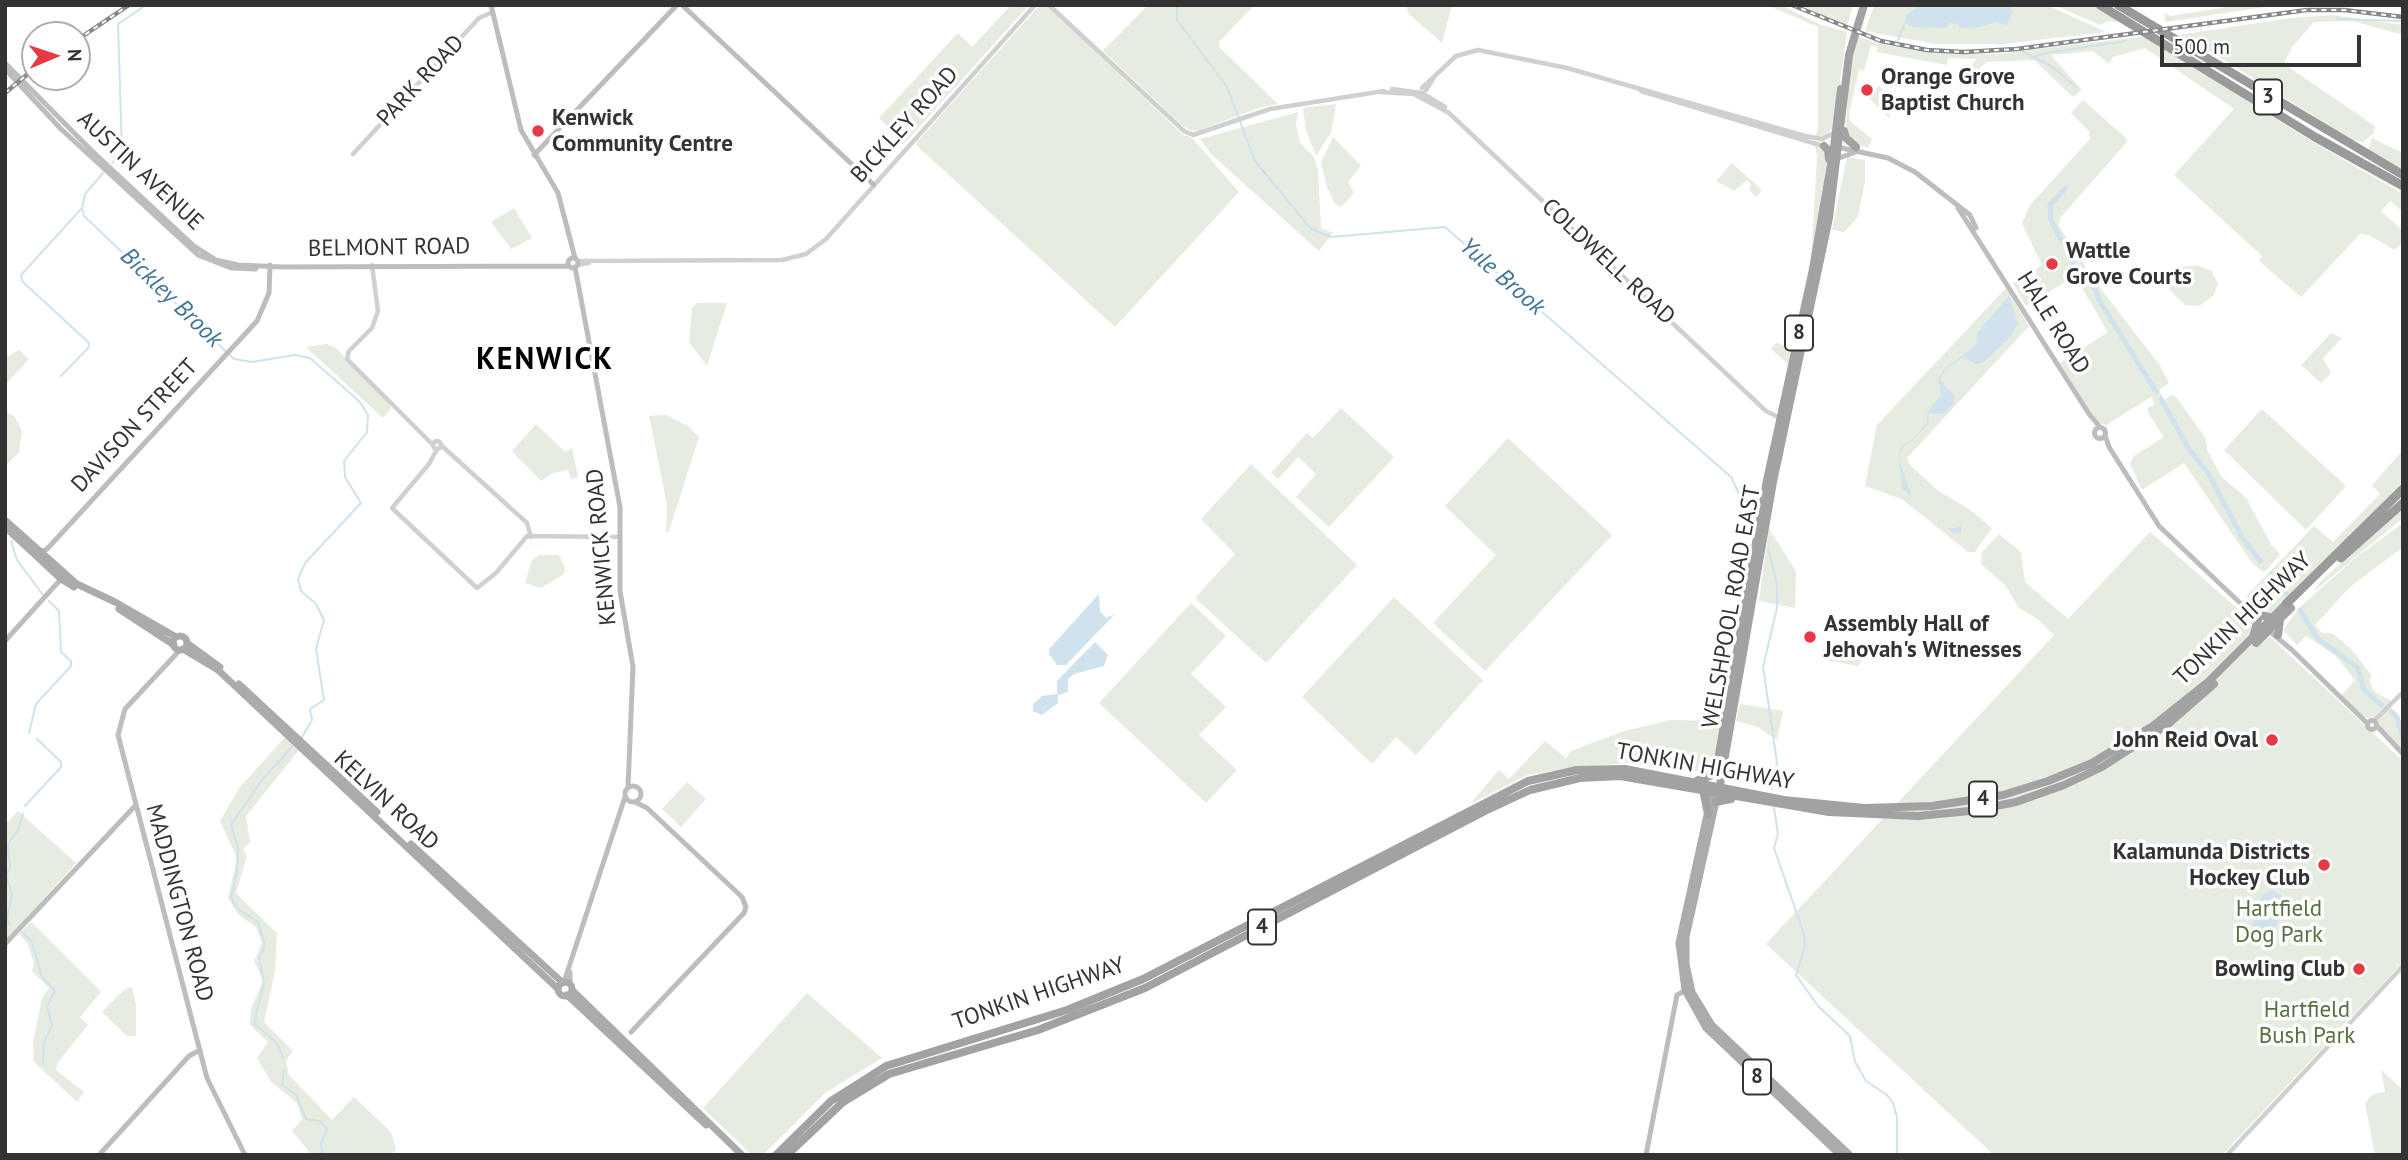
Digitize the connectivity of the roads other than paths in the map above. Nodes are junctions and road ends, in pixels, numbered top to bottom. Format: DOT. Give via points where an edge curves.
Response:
graph roads {
  1 [pos="1035,5"];
  2 [pos="1049,5"];
  3 [pos="1858,5"];
  4 [pos="1864,5"];
  5 [pos="2100,5"];
  6 [pos="2118,5"];
  7 [pos="676,6"];
  8 [pos="491,9"];
  9 [pos="1854,24"];
  10 [pos="5,63"];
  11 [pos="5,69"];
  12 [pos="1381,92"];
  13 [pos="1423,93"];
  14 [pos="1840,127"];
  15 [pos="1819,143"];
  16 [pos="1837,145"];
  17 [pos="1858,149"];
  18 [pos="353,154"];
  19 [pos="533,154"];
  20 [pos="1839,158"];
  21 [pos="2403,176"];
  22 [pos="873,186"];
  23 [pos="2403,187"];
  24 [pos="1825,200"];
  25 [pos="793,259"];
  26 [pos="573,263"];
  27 [pos="374,265"];
  28 [pos="268,267"];
  29 [pos="1784,418"];
  30 [pos="2098,428"];
  31 [pos="2102,436"];
  32 [pos="437,447"];
  33 [pos="1770,481"];
  34 [pos="2403,489"];
  35 [pos="2403,497"];
  36 [pos="2403,503"];
  37 [pos="5,520"];
  38 [pos="5,527"];
  39 [pos="531,536"];
  40 [pos="620,537"];
  41 [pos="38,556"];
  42 [pos="2341,558"];
  43 [pos="51,564"];
  44 [pos="61,579"];
  45 [pos="70,579"];
  46 [pos="2289,606"];
  47 [pos="134,616"];
  48 [pos="2267,623"];
  49 [pos="2278,635"];
  50 [pos="5,641"];
  51 [pos="179,645"];
  52 [pos="2292,650"];
  53 [pos="239,688"];
  54 [pos="2403,692"];
  55 [pos="2373,724"];
  56 [pos="312,750"];
  57 [pos="325,753"];
  58 [pos="2403,754"];
  59 [pos="630,774"];
  60 [pos="1716,774"];
  61 [pos="1692,781"];
  62 [pos="636,786"];
  63 [pos="628,787"];
  64 [pos="1703,790"];
  65 [pos="1718,791"];
  66 [pos="641,794"];
  67 [pos="625,797"];
  68 [pos="633,802"];
  69 [pos="136,807"];
  70 [pos="646,808"];
  71 [pos="623,810"];
  72 [pos="1708,814"];
  73 [pos="405,841"];
  74 [pos="5,944"];
  75 [pos="2403,966"];
  76 [pos="565,987"];
  77 [pos="1689,991"];
  78 [pos="631,1032"];
  79 [pos="200,1052"];
  80 [pos="99,1155"];
  81 [pos="245,1155"];
  82 [pos="736,1155"];
  83 [pos="742,1155"];
  84 [pos="776,1155"];
  85 [pos="787,1155"];
  86 [pos="1646,1155"];
  87 [pos="1840,1155"];
  88 [pos="1850,1155"];
  89 [pos="2227,1155"];
  1 -- 22 [label="street, BICKLEY ROAD"];
  2 -- 12 [label="street" via="1193,135 1270,109"];
  3 -- 9 [label="highway, WELSHPOOL ROAD EAST / 8"];
  4 -- 9 [label="highway, WELSHPOOL ROAD EAST / 8"];
  5 -- 23 [label="highway, 3"];
  6 -- 21 [label="highway, 3"];
  7 -- 19 [label="main road"];
  7 -- 22 [label="main road"];
  8 -- 18 [label="street, PARK ROAD"];
  8 -- 19 [label="main road, KENWICK ROAD" via="521,130"];
  9 -- 14 [label="highway, WELSHPOOL ROAD EAST / 8"];
  10 -- 28 [label="main road, AUSTIN AVENUE" via="59,120 200,251 226,263"];
  11 -- 28 [label="main road, AUSTIN AVENUE" via="61,129 198,255 231,268"];
  12 -- 13 [label="street"];
  12 -- 13 [label="street" via="1399,88"];
  13 -- 15 [label="street" via="1456,56 1478,50 1567,68"];
  13 -- 29 [label="street, COLDWELL ROAD" via="1766,411"];
  14 -- 15 [label="street"];
  14 -- 16 [label="highway, WELSHPOOL ROAD EAST / 8"];
  14 -- 17 [label="highway"];
  15 -- 16 [label="street"];
  15 -- 24 [label="highway, 8" via="1828,150 1830,164"];
  16 -- 17 [label="main road, HALE ROAD"];
  16 -- 20 [label="highway, WELSHPOOL ROAD EAST / 8"];
  16 -- 24 [label="highway, WELSHPOOL ROAD EAST / 8"];
  17 -- 20 [label="main road"];
  17 -- 30 [label="main road, HALE ROAD" via="1915,172 1958,208"];
  19 -- 26 [label="main road, KENWICK ROAD" via="559,202"];
  20 -- 29 [label="highway, WELSHPOOL ROAD EAST / 8" via="1819,272"];
  22 -- 25 [label="street, BICKLEY ROAD" via="826,239"];
  24 -- 29 [label="highway, WELSHPOOL ROAD EAST / 8"];
  25 -- 26 [label="street, BELMONT ROAD"];
  26 -- 27 [label="main road, BELMONT ROAD"];
  26 -- 40 [label="main road, KENWICK ROAD" via="618,495"];
  27 -- 28 [label="main road, BELMONT ROAD"];
  27 -- 32 [label="street" via="379,305 376,320 347,355"];
  28 -- 41 [label="main road, DAVISON STREET" via="267,300 257,321"];
  29 -- 33 [label="highway, WELSHPOOL ROAD EAST / 8"];
  30 -- 31 [label="main road"];
  30 -- 31 [label="main road" via="2095,436"];
  31 -- 48 [label="main road" via="2159,526"];
  32 -- 39 [label="street" via="527,523"];
  32 -- 39 [label="street" via="429,464 392,508 473,587 481,588"];
  33 -- 60 [label="highway, WELSHPOOL ROAD EAST / 8"];
  33 -- 65 [label="highway, WELSHPOOL ROAD EAST / 8"];
  34 -- 46 [label="highway, TONKIN HIGHWAY / 4"];
  35 -- 42 [label="highway, TONKIN HIGHWAY / 4"];
  36 -- 42 [label="highway"];
  37 -- 41 [label="main road, KELVIN ROAD"];
  38 -- 41 [label="main road, KELVIN ROAD"];
  39 -- 40 [label="street"];
  40 -- 59 [label="main road, KENWICK ROAD" via="620,591 633,667"];
  41 -- 43 [label="main road, KELVIN ROAD"];
  41 -- 44 [label="main road, KELVIN ROAD"];
  42 -- 46 [label="highway, TONKIN HIGHWAY / 4"];
  43 -- 44 [label="main road"];
  43 -- 45 [label="main road, KELVIN ROAD"];
  44 -- 45 [label="main road"];
  44 -- 47 [label="main road, KELVIN ROAD"];
  44 -- 50 [label="main road"];
  45 -- 47 [label="main road, KELVIN ROAD"];
  46 -- 48 [label="highway, TONKIN HIGHWAY / 4"];
  47 -- 51 [label="main road, KELVIN ROAD"];
  48 -- 49 [label="main road"];
  48 -- 49 [label="highway" via="2277,626"];
  48 -- 52 [label="main road"];
  48 -- 65 [label="highway, TONKIN HIGHWAY / 4" via="2207,683 2132,740 2069,773 2003,795 1932,806 1864,808"];
  48 -- 65 [label="highway, TONKIN HIGHWAY / 4" via="2201,696 2135,747 2064,785 2016,802 1957,813 1881,816 1829,812"];
  49 -- 52 [label="main road"];
  51 -- 53 [label="main road, KELVIN ROAD"];
  51 -- 69 [label="main road, MADDINGTON ROAD" via="125,709 118,726"];
  52 -- 55 [label="main road"];
  53 -- 56 [label="main road, KELVIN ROAD"];
  53 -- 73 [label="main road, KELVIN ROAD"];
  54 -- 55 [label="street"];
  55 -- 58 [label="main road"];
  56 -- 57 [label="main road"];
  56 -- 73 [label="main road, KELVIN ROAD"];
  59 -- 62 [label="main road, KENWICK ROAD"];
  59 -- 63 [label="main road, KENWICK ROAD"];
  60 -- 61 [label="highway"];
  60 -- 65 [label="highway, WELSHPOOL ROAD EAST / 8"];
  61 -- 65 [label="highway, TONKIN HIGHWAY / 4"];
  61 -- 84 [label="highway, TONKIN HIGHWAY / 4" via="1612,769 1577,770 1528,781 1118,989 886,1066 831,1101"];
  62 -- 63 [label="main road"];
  62 -- 66 [label="main road, KENWICK ROAD"];
  63 -- 67 [label="main road, KENWICK ROAD"];
  64 -- 65 [label="highway, TONKIN HIGHWAY / 4"];
  64 -- 72 [label="highway"];
  64 -- 85 [label="highway, TONKIN HIGHWAY / 4" via="1638,777 1601,776 1559,782 1510,798 1145,988 1038,1030 890,1074 843,1102"];
  65 -- 72 [label="main road, WELSHPOOL ROAD EAST / 8"];
  65 -- 77 [label="main road, WELSHPOOL ROAD EAST / 8" via="1686,937"];
  66 -- 68 [label="main road"];
  66 -- 70 [label="main road"];
  67 -- 68 [label="main road"];
  67 -- 71 [label="main road"];
  68 -- 70 [label="main road"];
  68 -- 71 [label="main road"];
  69 -- 74 [label="main road"];
  69 -- 79 [label="main road, MADDINGTON ROAD"];
  70 -- 78 [label="main road" via="742,897 746,907"];
  71 -- 76 [label="main road"];
  72 -- 77 [label="main road, WELSHPOOL ROAD EAST / 8" via="1679,943"];
  73 -- 76 [label="main road, KELVIN ROAD"];
  75 -- 89 [label="street"];
  76 -- 82 [label="main road, KELVIN ROAD"];
  76 -- 83 [label="main road, KELVIN ROAD"];
  77 -- 86 [label="main road" via="1676,999"];
  77 -- 87 [label="main road, WELSHPOOL ROAD EAST / 8" via="1706,1028"];
  77 -- 88 [label="main road, WELSHPOOL ROAD EAST / 8" via="1712,1025"];
  79 -- 80 [label="main road" via="189,1056"];
  79 -- 81 [label="main road, MADDINGTON ROAD" via="211,1088"];
}
